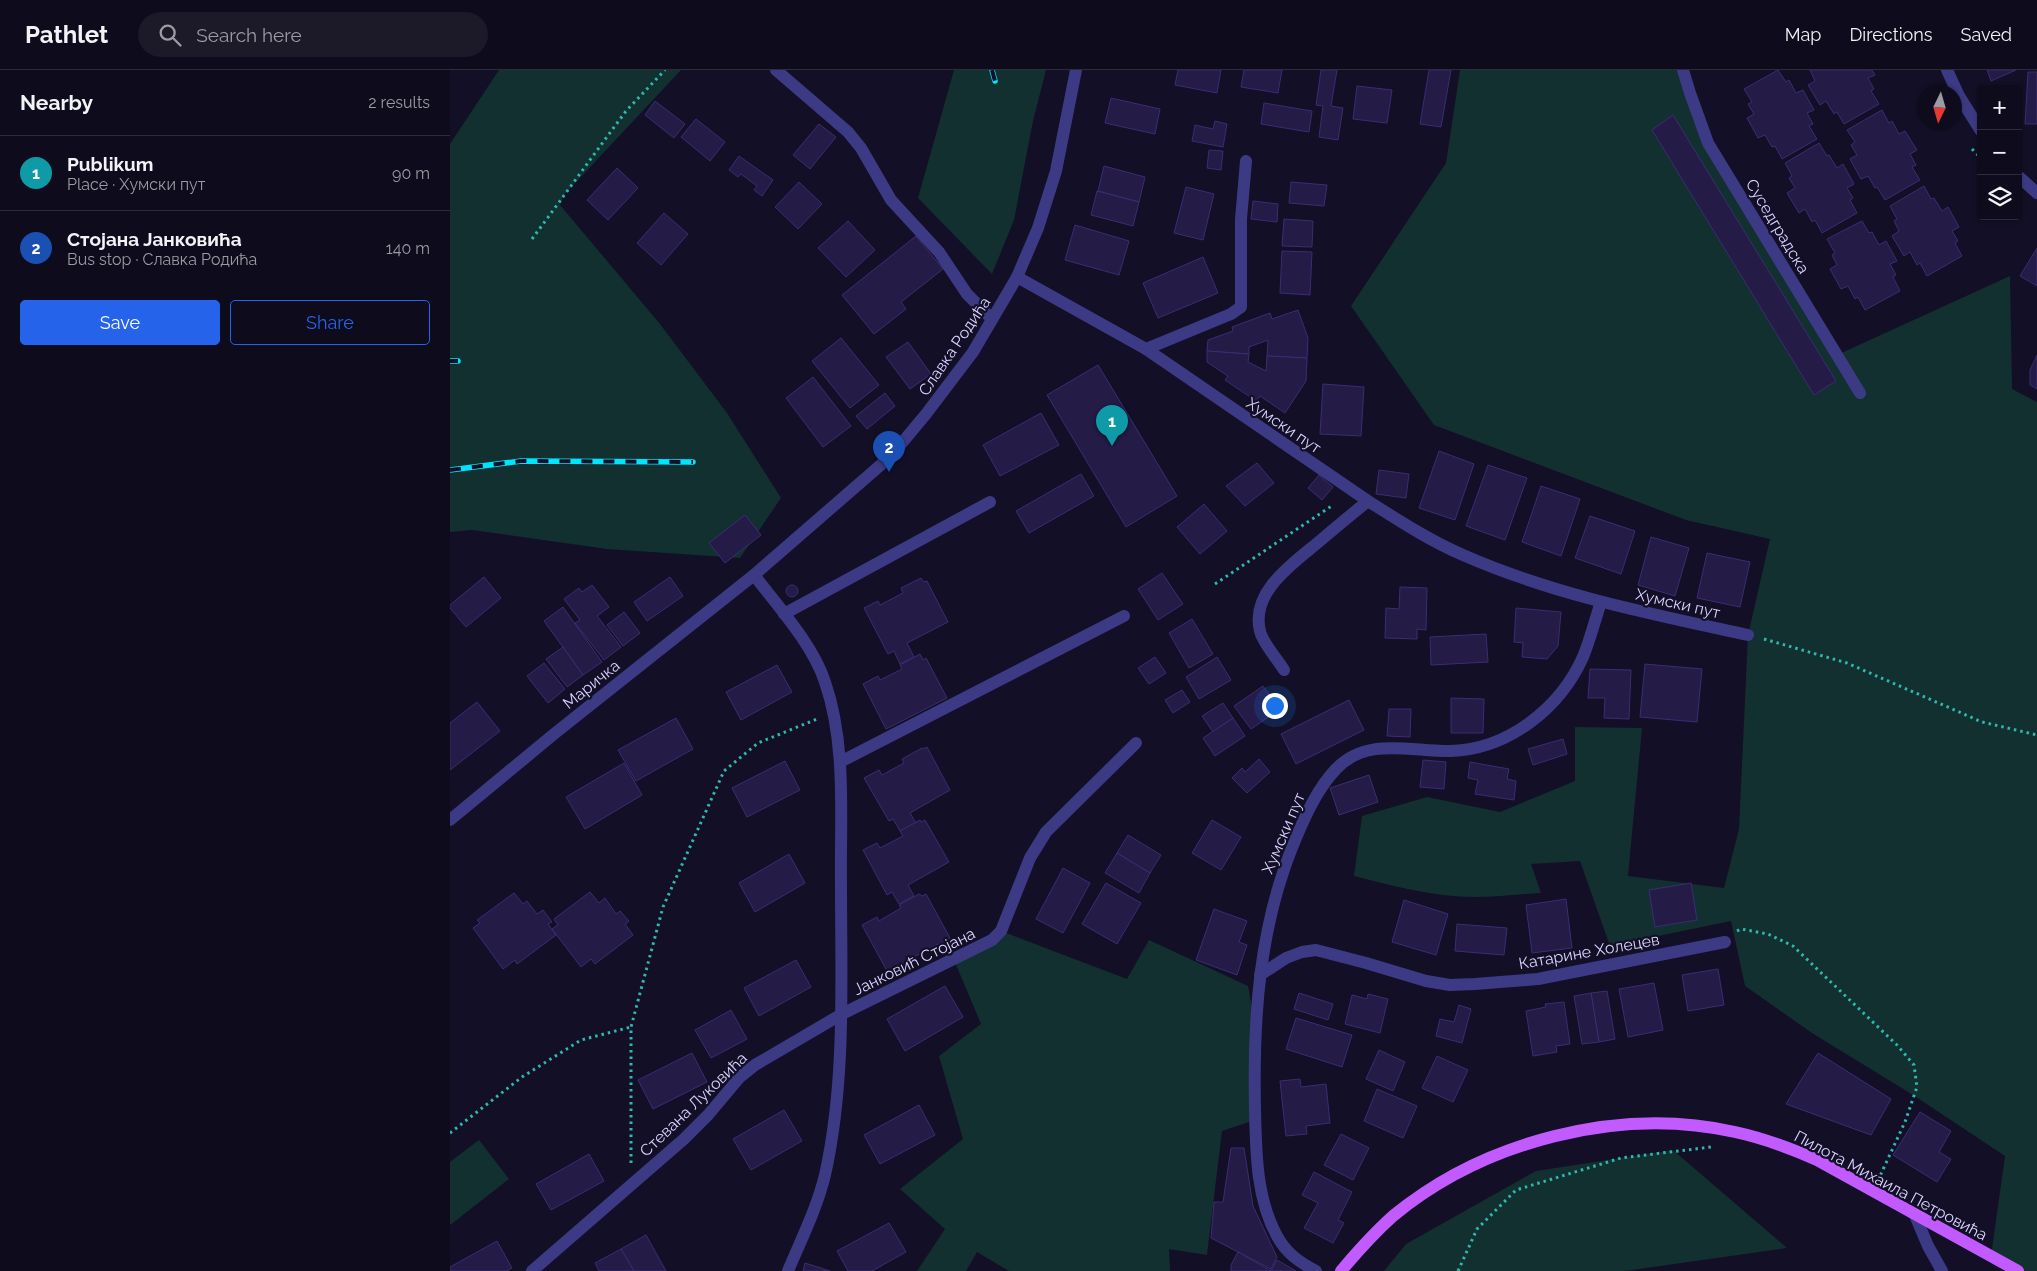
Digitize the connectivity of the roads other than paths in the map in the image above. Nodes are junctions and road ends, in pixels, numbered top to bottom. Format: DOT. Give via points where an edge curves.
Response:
graph roads {
  1 [pos="776,70"];
  2 [pos="1076,70"];
  3 [pos="1683,70"];
  4 [pos="1947,70"];
  5 [pos="1980,130"];
  6 [pos="1246,161"];
  7 [pos="2022,180"];
  8 [pos="2037,194"];
  9 [pos="1017,277"];
  10 [pos="992,319"];
  11 [pos="1146,349"];
  12 [pos="1860,393"];
  13 [pos="1368,501"];
  14 [pos="990,502"];
  15 [pos="754,575"];
  16 [pos="1601,602"];
  17 [pos="784,614"];
  18 [pos="1124,616"];
  19 [pos="1748,635"];
  20 [pos="1284,670"];
  21 [pos="1136,742"];
  22 [pos="840,762"];
  23 [pos="450,820"];
  24 [pos="1720,943"];
  25 [pos="1260,975"];
  26 [pos="842,1014"];
  27 [pos="1914,1214"];
  28 [pos="532,1271"];
  29 [pos="788,1271"];
  30 [pos="1316,1271"];
  31 [pos="1341,1271"];
  32 [pos="1942,1271"];
  33 [pos="2018,1271"];
  1 -- 10 [label="street" via="848,132 891,200 942,256 959,286"];
  2 -- 9 [label="street, Славка Родића" via="1056,171 1038,228"];
  3 -- 12 [label="street, Суседградска" via="1708,143"];
  4 -- 5 [label="street"];
  6 -- 11 [label="street" via="1241,219 1241,307"];
  7 -- 8 [label="street"];
  9 -- 10 [label="street, Славка Родића"];
  9 -- 11 [label="street, Хумски пут"];
  10 -- 15 [label="street, Славка Родића" via="973,352 891,456"];
  11 -- 13 [label="street, Хумски пут"];
  13 -- 16 [label="street, Хумски пут" via="1463,555"];
  13 -- 20 [label="street" via="1284,570 1262,603 1260,632"];
  14 -- 17 [label="street"];
  15 -- 17 [label="street, Јанковић Стојана"];
  15 -- 23 [label="street, Маричка"];
  16 -- 19 [label="street, Хумски пут"];
  16 -- 25 [label="street, Хумски пут" via="1573,676 1542,714 1525,726 1484,746 1452,751 1379,748 1338,766 1312,803 1281,873"];
  17 -- 22 [label="street, Јанковић Стојана" via="825,680 834,712"];
  18 -- 22 [label="street"];
  21 -- 26 [label="street, Јанковић Стојана" via="1046,832 1030,858 1001,930 992,940"];
  22 -- 26 [label="street, Јанковић Стојана"];
  24 -- 25 [label="street, Катарине Холецев" via="1538,979 1475,984 1450,985 1426,981 1316,950 1286,958"];
  25 -- 30 [label="street, Хумски пут" via="1254,1067 1258,1168 1264,1205 1276,1236 1287,1252"];
  26 -- 28 [label="street, Стевана Луковића" via="755,1064 684,1139"];
  26 -- 29 [label="street, Јанковић Стојана" via="832,1133 824,1177"];
  27 -- 31 [label="main road, Пилота Михаила Петровића" via="1817,1160 1764,1139 1733,1131 1683,1125 1613,1126 1538,1141 1466,1170 1393,1217"];
  27 -- 32 [label="street"];
  27 -- 33 [label="main road, Пилота Михаила Петровића"];
}
